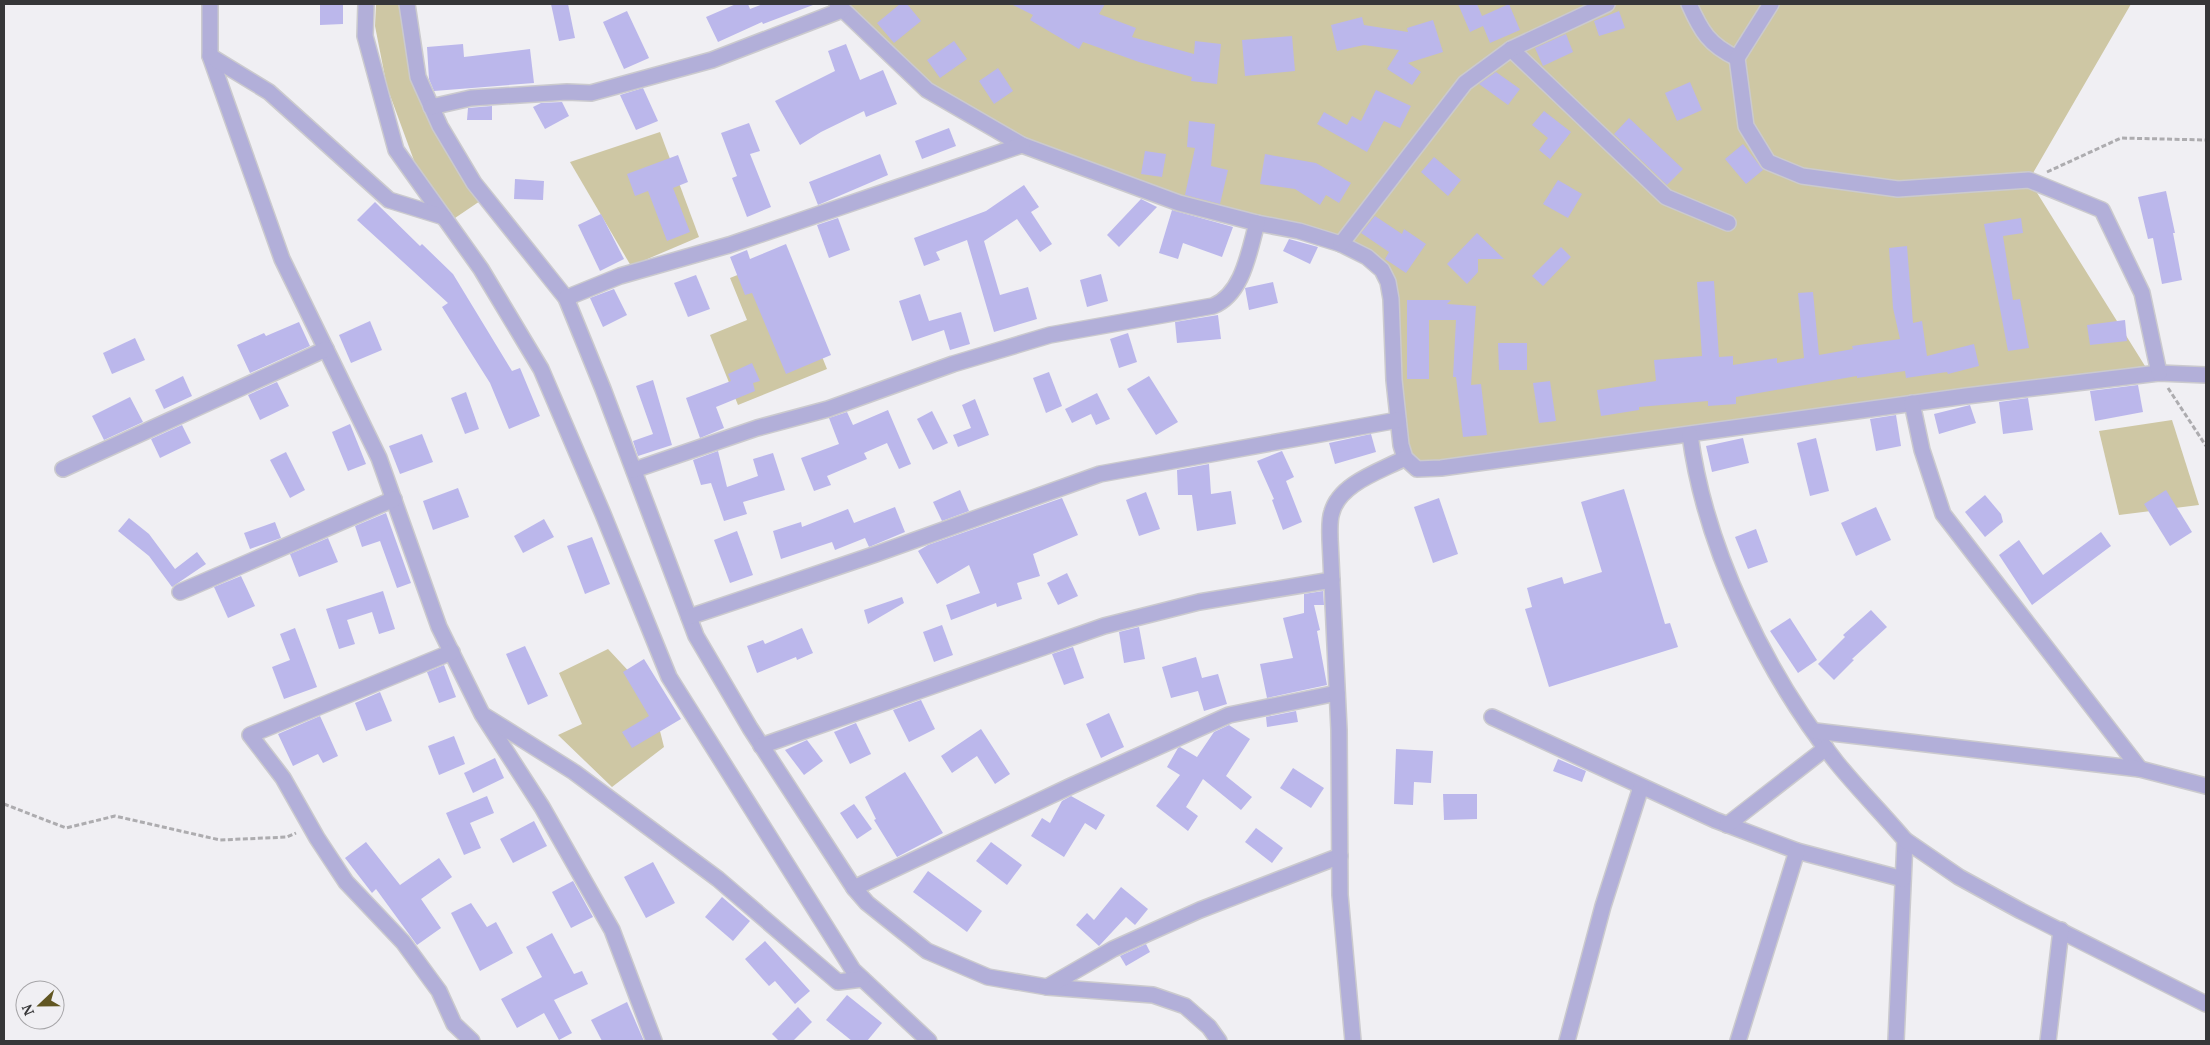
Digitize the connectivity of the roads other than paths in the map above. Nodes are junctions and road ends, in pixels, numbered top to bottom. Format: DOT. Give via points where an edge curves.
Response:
graph roads {
  1 [pos="210,4"];
  2 [pos="366,4"];
  3 [pos="407,4"];
  4 [pos="1607,4"];
  5 [pos="1689,4"];
  6 [pos="1771,4"];
  7 [pos="839,7"];
  8 [pos="1511,49"];
  9 [pos="210,56"];
  10 [pos="1737,58"];
  11 [pos="432,106"];
  12 [pos="1022,145"];
  13 [pos="444,217"];
  14 [pos="1728,222"];
  15 [pos="1257,223"];
  16 [pos="1341,244"];
  17 [pos="566,298"];
  18 [pos="326,349"];
  19 [pos="2159,374"];
  20 [pos="2206,375"];
  21 [pos="1912,403"];
  22 [pos="1398,420"];
  23 [pos="1690,435"];
  24 [pos="1405,458"];
  25 [pos="63,469"];
  26 [pos="634,470"];
  27 [pos="394,499"];
  28 [pos="1332,580"];
  29 [pos="180,592"];
  30 [pos="689,617"];
  31 [pos="452,652"];
  32 [pos="1337,694"];
  33 [pos="482,714"];
  34 [pos="1492,717"];
  35 [pos="1815,731"];
  36 [pos="761,746"];
  37 [pos="1826,748"];
  38 [pos="2140,769"];
  39 [pos="2206,786"];
  40 [pos="1641,787"];
  41 [pos="1727,825"];
  42 [pos="1905,840"];
  43 [pos="1797,851"];
  44 [pos="1340,856"];
  45 [pos="1903,880"];
  46 [pos="854,888"];
  47 [pos="2060,930"];
  48 [pos="862,979"];
  49 [pos="1047,987"];
  50 [pos="2206,1004"];
  51 [pos="472,1041"];
  52 [pos="654,1041"];
  53 [pos="929,1041"];
  54 [pos="1219,1041"];
  55 [pos="1353,1041"];
  56 [pos="1567,1041"];
  57 [pos="1738,1041"];
  58 [pos="1896,1041"];
  59 [pos="2048,1041"];
  1 -- 9 [label="street"];
  2 -- 13 [label="street" via="366,36 396,150"];
  3 -- 11 [label="street" via="418,76"];
  4 -- 8 [label="street"];
  5 -- 10 [label="street" via="1704,36"];
  6 -- 10 [label="street"];
  7 -- 11 [label="street" via="712,60 591,93 471,98"];
  7 -- 12 [label="street" via="927,90"];
  8 -- 14 [label="street" via="1666,197"];
  8 -- 16 [label="street" via="1465,83"];
  9 -- 13 [label="street" via="269,92 389,200"];
  9 -- 18 [label="street" via="282,259"];
  10 -- 19 [label="street" via="1746,126 1768,162 1802,176 1898,189 2029,180 2102,210 2142,293"];
  11 -- 17 [label="street" via="474,183"];
  12 -- 15 [label="street" via="1179,203"];
  12 -- 17 [label="street" via="729,245 620,276"];
  13 -- 48 [label="street" via="481,269 541,369 669,677 853,970"];
  15 -- 16 [label="street"];
  15 -- 26 [label="street" via="1236,285 1222,302 1213,306 1050,335"];
  16 -- 22 [label="street" via="1366,257 1382,270 1388,282"];
  17 -- 26 [label="street"];
  18 -- 25 [label="street"];
  18 -- 27 [label="street" via="379,458"];
  19 -- 20 [label="street"];
  19 -- 21 [label="street"];
  21 -- 23 [label="street"];
  21 -- 38 [label="street" via="1922,450 1943,514"];
  22 -- 24 [label="street"];
  22 -- 30 [label="street" via="1100,474"];
  23 -- 24 [label="street" via="1441,468 1417,469"];
  23 -- 35 [label="street" via="1694,470 1729,576 1776,675"];
  24 -- 28 [label="street" via="1347,490 1337,500 1331,513"];
  26 -- 30 [label="street"];
  27 -- 29 [label="street"];
  27 -- 31 [label="street" via="439,626"];
  28 -- 32 [label="street"];
  28 -- 36 [label="street" via="1199,602 1104,626"];
  30 -- 36 [label="street" via="696,636"];
  31 -- 33 [label="street"];
  31 -- 51 [label="street" via="250,735 283,778 346,882 403,942 439,991 454,1024"];
  32 -- 44 [label="street"];
  32 -- 46 [label="street" via="1229,715"];
  33 -- 48 [label="street" via="574,772 718,879 838,982"];
  33 -- 52 [label="street" via="542,807 612,930"];
  34 -- 40 [label="street"];
  35 -- 37 [label="street"];
  35 -- 38 [label="street"];
  36 -- 46 [label="street"];
  37 -- 41 [label="street"];
  37 -- 42 [label="street"];
  38 -- 39 [label="street"];
  40 -- 41 [label="street"];
  40 -- 56 [label="street" via="1603,906"];
  41 -- 43 [label="street"];
  42 -- 45 [label="street"];
  42 -- 47 [label="street" via="1959,877"];
  43 -- 45 [label="street"];
  43 -- 57 [label="street"];
  44 -- 49 [label="street" via="1174,921 1113,949"];
  44 -- 55 [label="street" via="1340,895"];
  45 -- 58 [label="street"];
  46 -- 49 [label="street" via="928,951 988,977"];
  47 -- 50 [label="street"];
  47 -- 59 [label="street"];
  48 -- 53 [label="street"];
  49 -- 54 [label="street" via="1153,995 1185,1006 1209,1027"];
}
